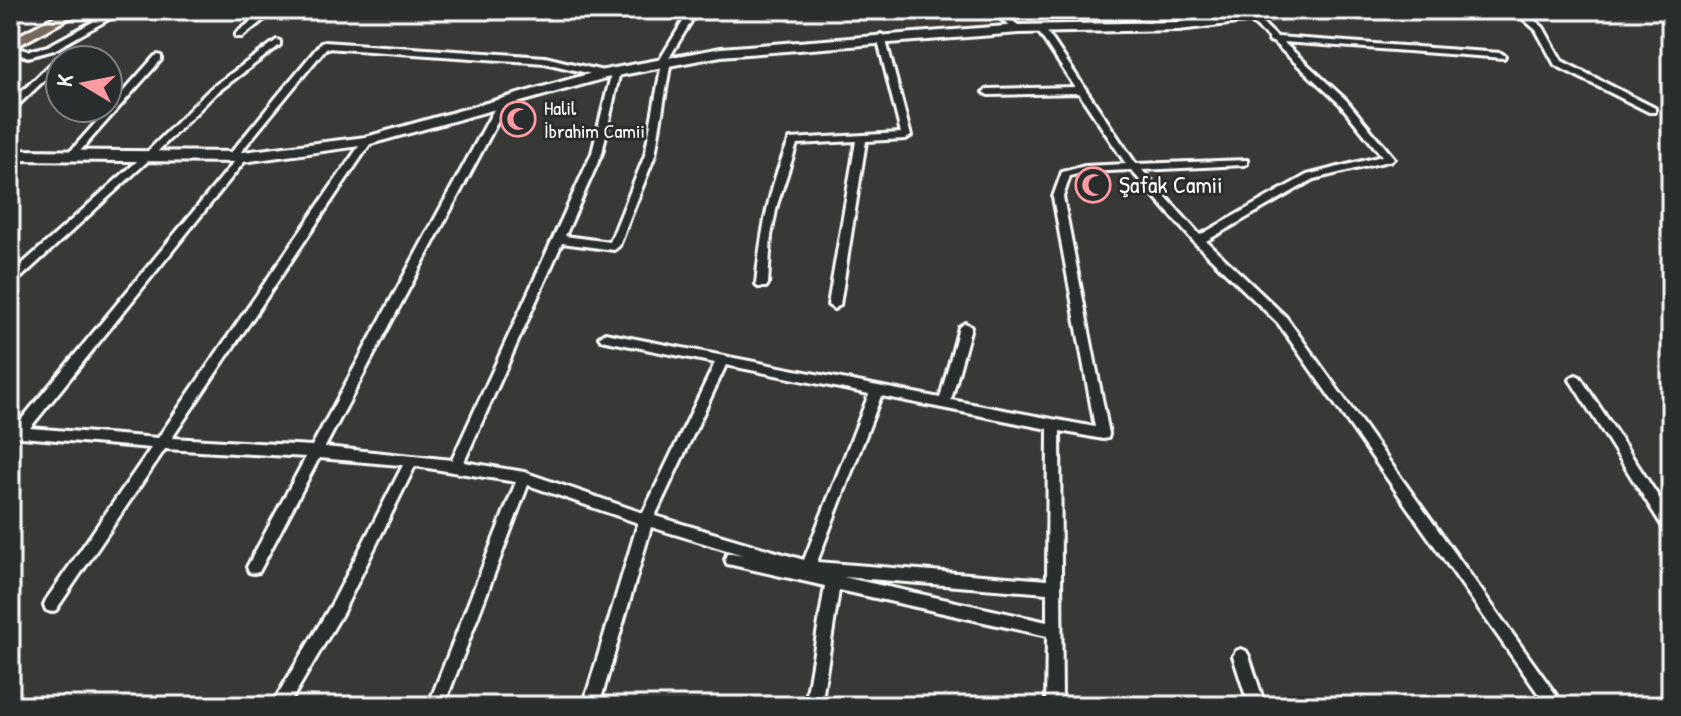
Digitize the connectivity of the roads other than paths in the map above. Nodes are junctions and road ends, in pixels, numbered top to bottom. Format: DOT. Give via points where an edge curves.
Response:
graph roads {
  1 [pos="63,10"];
  2 [pos="77,10"];
  3 [pos="121,10"];
  4 [pos="272,10"];
  5 [pos="694,10"];
  6 [pos="994,10"];
  7 [pos="1313,10"];
  8 [pos="1517,10"];
  9 [pos="1288,12"];
  10 [pos="1252,18"];
  11 [pos="1040,28"];
  12 [pos="1019,29"];
  13 [pos="239,35"];
  14 [pos="881,37"];
  15 [pos="10,38"];
  16 [pos="70,39"];
  17 [pos="1272,39"];
  18 [pos="277,43"];
  19 [pos="69,44"];
  20 [pos="10,48"];
  21 [pos="1501,56"];
  22 [pos="158,58"];
  23 [pos="665,61"];
  24 [pos="610,73"];
  25 [pos="44,75"];
  26 [pos="1080,90"];
  27 [pos="988,92"];
  28 [pos="503,102"];
  29 [pos="10,108"];
  30 [pos="1652,110"];
  31 [pos="861,139"];
  32 [pos="367,141"];
  33 [pos="10,155"];
  34 [pos="71,156"];
  35 [pos="147,157"];
  36 [pos="238,157"];
  37 [pos="1244,162"];
  38 [pos="1132,165"];
  39 [pos="558,239"];
  40 [pos="1199,240"];
  41 [pos="10,281"];
  42 [pos="762,284"];
  43 [pos="834,305"];
  44 [pos="965,327"];
  45 [pos="605,337"];
  46 [pos="722,360"];
  47 [pos="1576,380"];
  48 [pos="876,392"];
  49 [pos="944,404"];
  50 [pos="1054,425"];
  51 [pos="14,431"];
  52 [pos="162,444"];
  53 [pos="314,453"];
  54 [pos="412,460"];
  55 [pos="456,466"];
  56 [pos="524,478"];
  57 [pos="646,520"];
  58 [pos="1671,528"];
  59 [pos="732,559"];
  60 [pos="254,567"];
  61 [pos="808,568"];
  62 [pos="833,581"];
  63 [pos="1054,587"];
  64 [pos="51,605"];
  65 [pos="1054,631"];
  66 [pos="1241,656"];
  67 [pos="279,706"];
  68 [pos="436,706"];
  69 [pos="591,706"];
  70 [pos="813,706"];
  71 [pos="1054,706"];
  72 [pos="1257,706"];
  73 [pos="1556,706"];
  1 -- 15 [label="main road"];
  2 -- 20 [label="main road"];
  3 -- 16 [label="street"];
  4 -- 13 [label="street"];
  5 -- 23 [label="street"];
  6 -- 12 [label="street"];
  7 -- 9 [label="street"];
  8 -- 30 [label="street" via="1540,29 1558,63"];
  9 -- 10 [label="street"];
  10 -- 11 [label="street" via="1179,26"];
  10 -- 17 [label="street"];
  11 -- 12 [label="street"];
  11 -- 26 [label="street"];
  12 -- 14 [label="street"];
  14 -- 23 [label="street"];
  14 -- 31 [label="street" via="906,136"];
  16 -- 19 [label="street"];
  16 -- 20 [label="street" via="38,53"];
  17 -- 21 [label="street"];
  17 -- 40 [label="street" via="1343,102 1389,158 1311,177"];
  18 -- 35 [label="street" via="213,91"];
  22 -- 34 [label="street"];
  23 -- 24 [label="street"];
  23 -- 39 [label="street" via="650,155 614,246"];
  24 -- 28 [label="street"];
  24 -- 36 [label="street" via="545,60 324,45"];
  24 -- 39 [label="street" via="597,153"];
  25 -- 29 [label="street"];
  26 -- 27 [label="street"];
  26 -- 38 [label="street"];
  28 -- 32 [label="street"];
  28 -- 53 [label="street"];
  31 -- 42 [label="street" via="793,141 772,205"];
  31 -- 43 [label="street"];
  32 -- 36 [label="street"];
  32 -- 52 [label="street"];
  33 -- 34 [label="street"];
  34 -- 35 [label="street"];
  35 -- 36 [label="street"];
  35 -- 41 [label="street"];
  36 -- 51 [label="street"];
  37 -- 38 [label="street"];
  38 -- 40 [label="street"];
  38 -- 50 [label="street" via="1066,174 1058,197 1103,434"];
  39 -- 55 [label="street"];
  40 -- 73 [label="street" via="1282,320"];
  44 -- 49 [label="street"];
  45 -- 46 [label="street"];
  46 -- 48 [label="street"];
  46 -- 57 [label="street"];
  47 -- 58 [label="street"];
  48 -- 49 [label="street"];
  48 -- 61 [label="street"];
  49 -- 50 [label="street"];
  50 -- 63 [label="street"];
  51 -- 52 [label="street"];
  52 -- 53 [label="street"];
  52 -- 64 [label="street"];
  53 -- 54 [label="street"];
  53 -- 60 [label="street"];
  54 -- 55 [label="street"];
  54 -- 67 [label="street" via="338,607"];
  55 -- 56 [label="street"];
  56 -- 57 [label="street"];
  56 -- 68 [label="street"];
  57 -- 61 [label="street"];
  57 -- 69 [label="street"];
  59 -- 62 [label="street"];
  61 -- 63 [label="street"];
  62 -- 65 [label="street"];
  62 -- 70 [label="street"];
  63 -- 65 [label="street"];
  65 -- 71 [label="street"];
  66 -- 72 [label="street"];
}
